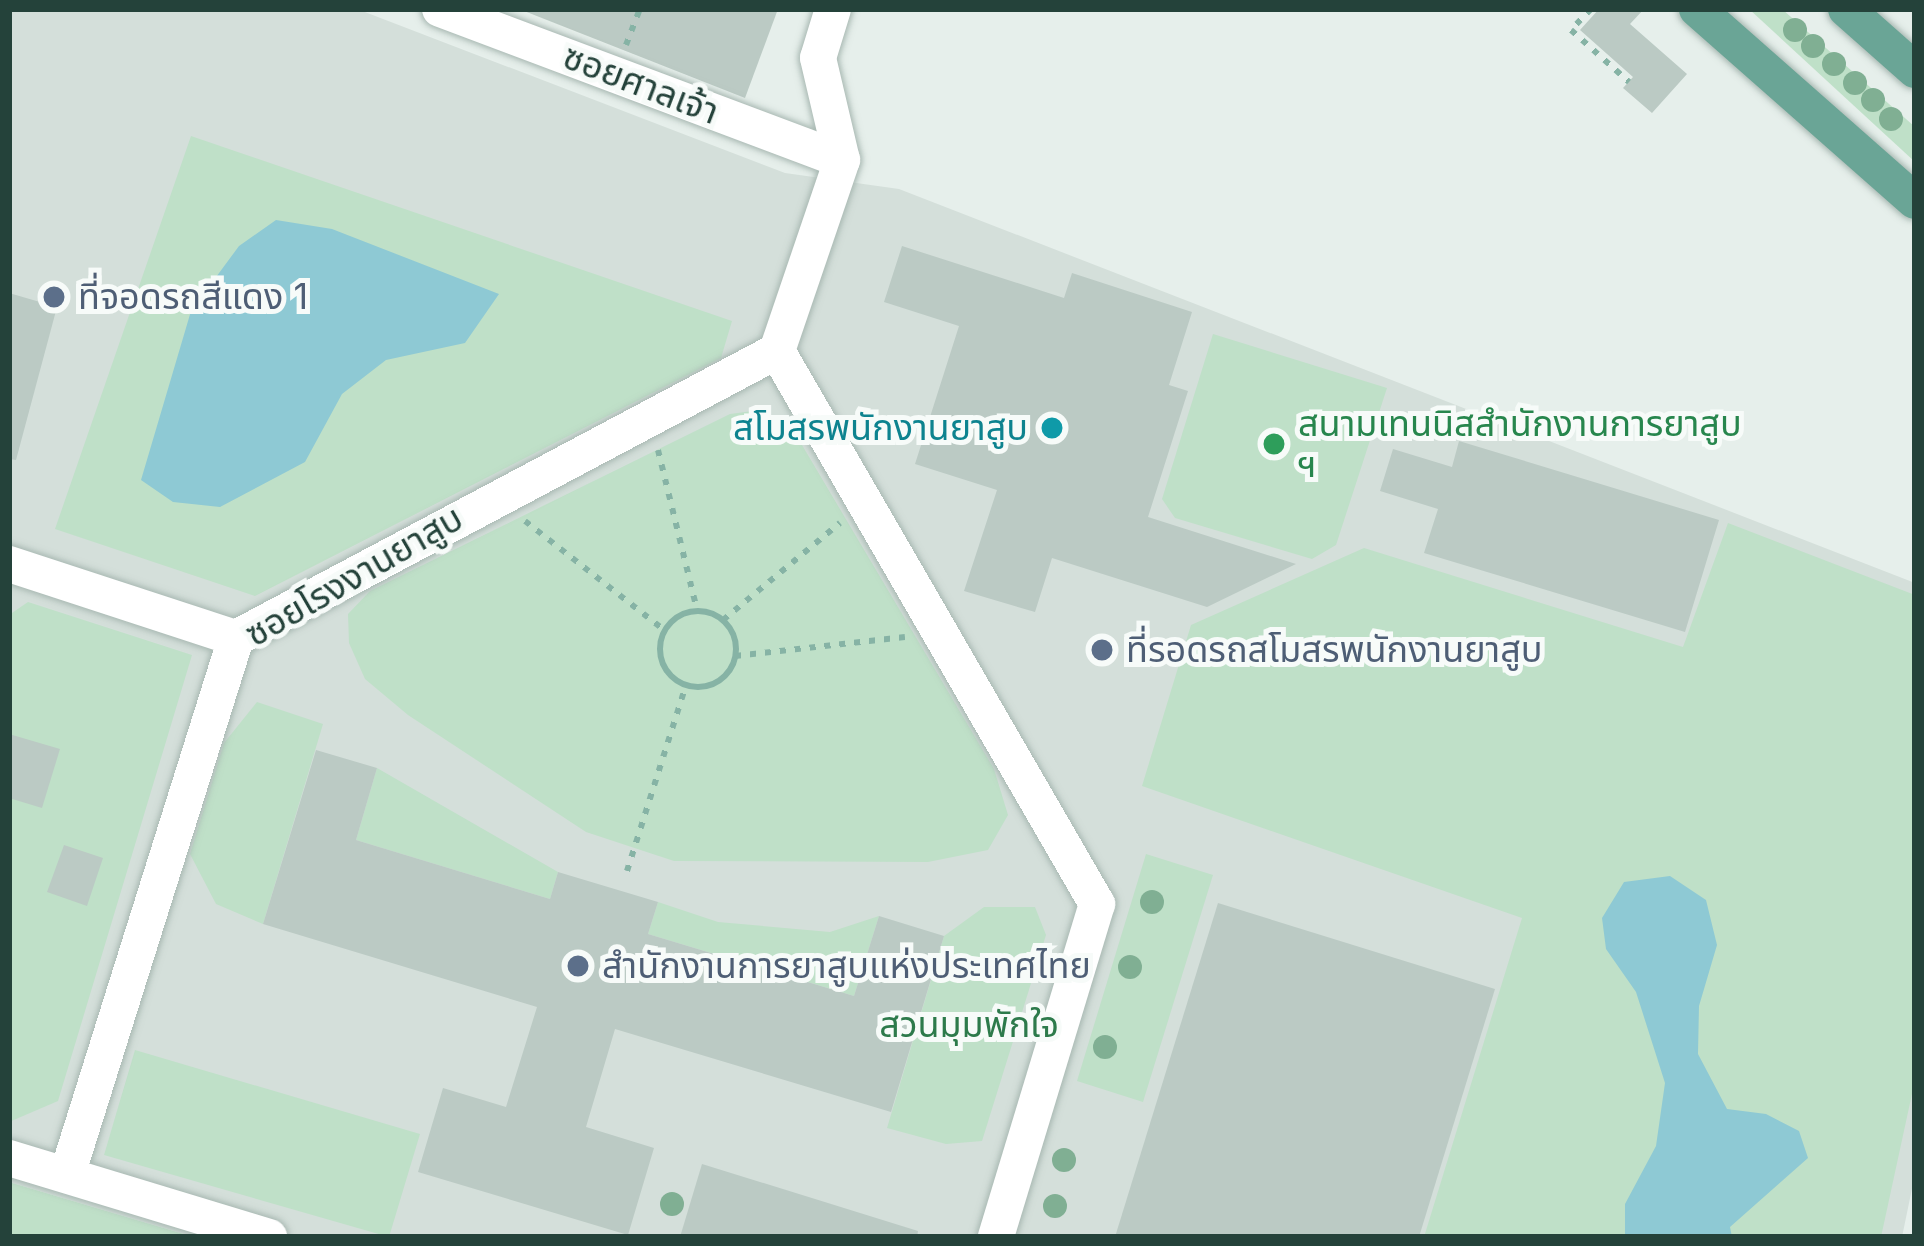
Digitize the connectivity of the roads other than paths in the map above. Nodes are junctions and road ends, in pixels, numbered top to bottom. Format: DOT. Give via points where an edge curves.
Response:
graph roads {
  1 [pos="440,9"];
  2 [pos="833,9"];
  3 [pos="1697,9"];
  4 [pos="1846,9"];
  5 [pos="1915,70"];
  6 [pos="842,160"];
  7 [pos="1915,201"];
  8 [pos="777,351"];
  9 [pos="9,564"];
  10 [pos="236,638"];
  11 [pos="9,1158"];
  12 [pos="67,1175"];
  13 [pos="269,1237"];
  14 [pos="996,1237"];
  1 -- 6 [label="street, ซอยศาลเจ้า"];
  2 -- 6 [label="street" via="818,58"];
  3 -- 7 [label="main road"];
  4 -- 5 [label="main road"];
  6 -- 8 [label="street"];
  8 -- 10 [label="street, ซอยโรงงานยาสูบ"];
  8 -- 14 [label="street" via="1097,904"];
  9 -- 10 [label="street"];
  10 -- 12 [label="street, ซอยโรงงานยาสูบ"];
  11 -- 12 [label="street"];
  12 -- 13 [label="street"];
}
